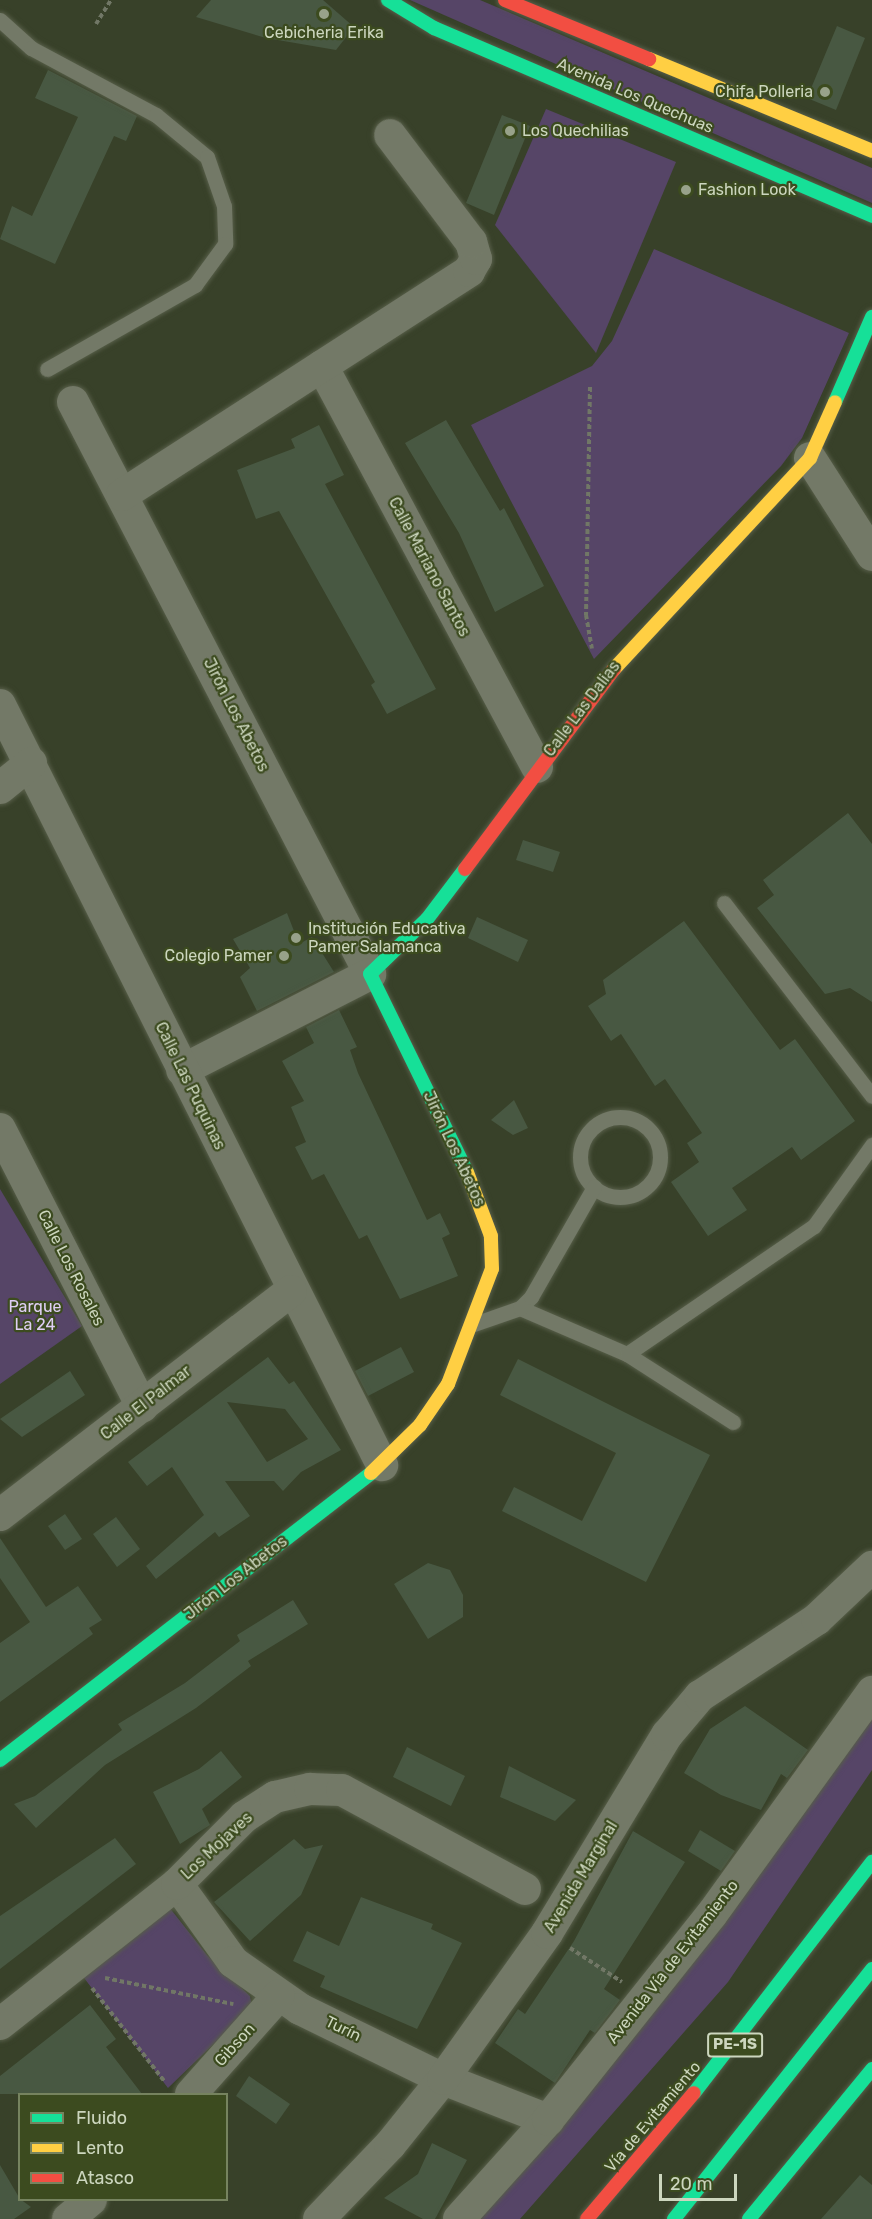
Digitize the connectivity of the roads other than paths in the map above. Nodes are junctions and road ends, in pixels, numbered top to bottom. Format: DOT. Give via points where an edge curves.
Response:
graph roads {
  1 [pos="388,0"];
  2 [pos="506,0"];
  3 [pos="0,20"];
  4 [pos="390,135"];
  5 [pos="872,151"];
  6 [pos="872,216"];
  7 [pos="872,317"];
  8 [pos="322,366"];
  9 [pos="47,369"];
  10 [pos="73,402"];
  11 [pos="810,458"];
  12 [pos="122,495"];
  13 [pos="872,555"];
  14 [pos="0,705"];
  15 [pos="31,764"];
  16 [pos="537,767"];
  17 [pos="0,788"];
  18 [pos="724,903"];
  19 [pos="370,974"];
  20 [pos="182,1070"];
  21 [pos="872,1096"];
  22 [pos="0,1129"];
  23 [pos="872,1145"];
  24 [pos="594,1187"];
  25 [pos="291,1291"];
  26 [pos="520,1308"];
  27 [pos="474,1324"];
  28 [pos="627,1354"];
  29 [pos="142,1407"];
  30 [pos="733,1422"];
  31 [pos="382,1465"];
  32 [pos="0,1515"];
  33 [pos="872,1567"];
  34 [pos="872,1692"];
  35 [pos="0,1760"];
  36 [pos="872,1862"];
  37 [pos="177,1884"];
  38 [pos="525,1889"];
  39 [pos="872,1969"];
  40 [pos="279,1995"];
  41 [pos="0,2024"];
  42 [pos="872,2069"];
  43 [pos="443,2079"];
  44 [pos="179,2090"];
  45 [pos="548,2120"];
  46 [pos="89,2201"];
  47 [pos="68,2219"];
  48 [pos="319,2219"];
  49 [pos="459,2219"];
  50 [pos="587,2219"];
  51 [pos="674,2219"];
  52 [pos="749,2219"];
  1 -- 6 [label="main road, Avenida Los Quechuas" via="434,28"];
  2 -- 5 [label="main road"];
  3 -- 9 [label="lane" via="31,48 156,115 207,157 224,207 225,244 195,285"];
  4 -- 8 [label="street" via="471,242 476,259 469,271"];
  7 -- 11 [label="main road, Calle Las Dalias"];
  8 -- 12 [label="street"];
  8 -- 16 [label="street, Calle Mariano Santos"];
  10 -- 12 [label="street, Jirón Los Abetos"];
  11 -- 13 [label="street"];
  11 -- 16 [label="main road, Calle Las Dalias" via="598,685"];
  12 -- 19 [label="street, Jirón Los Abetos"];
  14 -- 15 [label="street, Calle Las Puquinas"];
  15 -- 17 [label="street"];
  15 -- 20 [label="street, Calle Las Puquinas"];
  16 -- 19 [label="main road, Calle Las Dalias" via="427,919"];
  18 -- 21 [label="lane"];
  19 -- 20 [label="street"];
  19 -- 27 [label="main road, Jirón Los Abetos" via="481,1202 491,1236 492,1269"];
  20 -- 25 [label="street, Calle Las Puquinas"];
  22 -- 29 [label="street, Calle Los Rosales"];
  23 -- 28 [label="lane" via="814,1226"];
  24 -- 24 [label="lane" via="581,1165 585,1139 592,1128 603,1121 629,1118 651,1131 660,1155 653,1180 631,1195 605,1194"];
  24 -- 26 [label="lane"];
  25 -- 29 [label="street, Calle El Palmar"];
  25 -- 31 [label="street, Calle Las Puquinas"];
  26 -- 27 [label="lane"];
  26 -- 28 [label="lane"];
  27 -- 31 [label="main road, Jirón Los Abetos" via="448,1384 420,1425"];
  28 -- 30 [label="lane"];
  29 -- 32 [label="street, Calle El Palmar"];
  31 -- 35 [label="main road, Jirón Los Abetos"];
  33 -- 43 [label="street, Avenida Marginal" via="817,1619 700,1696 667,1735 547,1933"];
  34 -- 45 [label="street, Avenida Vía de Evitamiento" via="645,1998"];
  36 -- 50 [label="main road, Vía de Evitamiento / PE-1S" via="736,2043"];
  37 -- 38 [label="street, Los Mojaves" via="244,1817 275,1797 310,1789 342,1790 375,1805"];
  37 -- 40 [label="street, Turín" via="233,1962"];
  37 -- 41 [label="street, Los Mojaves"];
  39 -- 51 [label="main road"];
  40 -- 43 [label="street, Turín"];
  40 -- 44 [label="street, Gibson"];
  42 -- 52 [label="main road"];
  43 -- 45 [label="street, Turín"];
  43 -- 48 [label="street, Avenida Marginal" via="390,2145"];
  45 -- 49 [label="street, Avenida Vía de Evitamiento"];
  46 -- 47 [label="street"];
}
